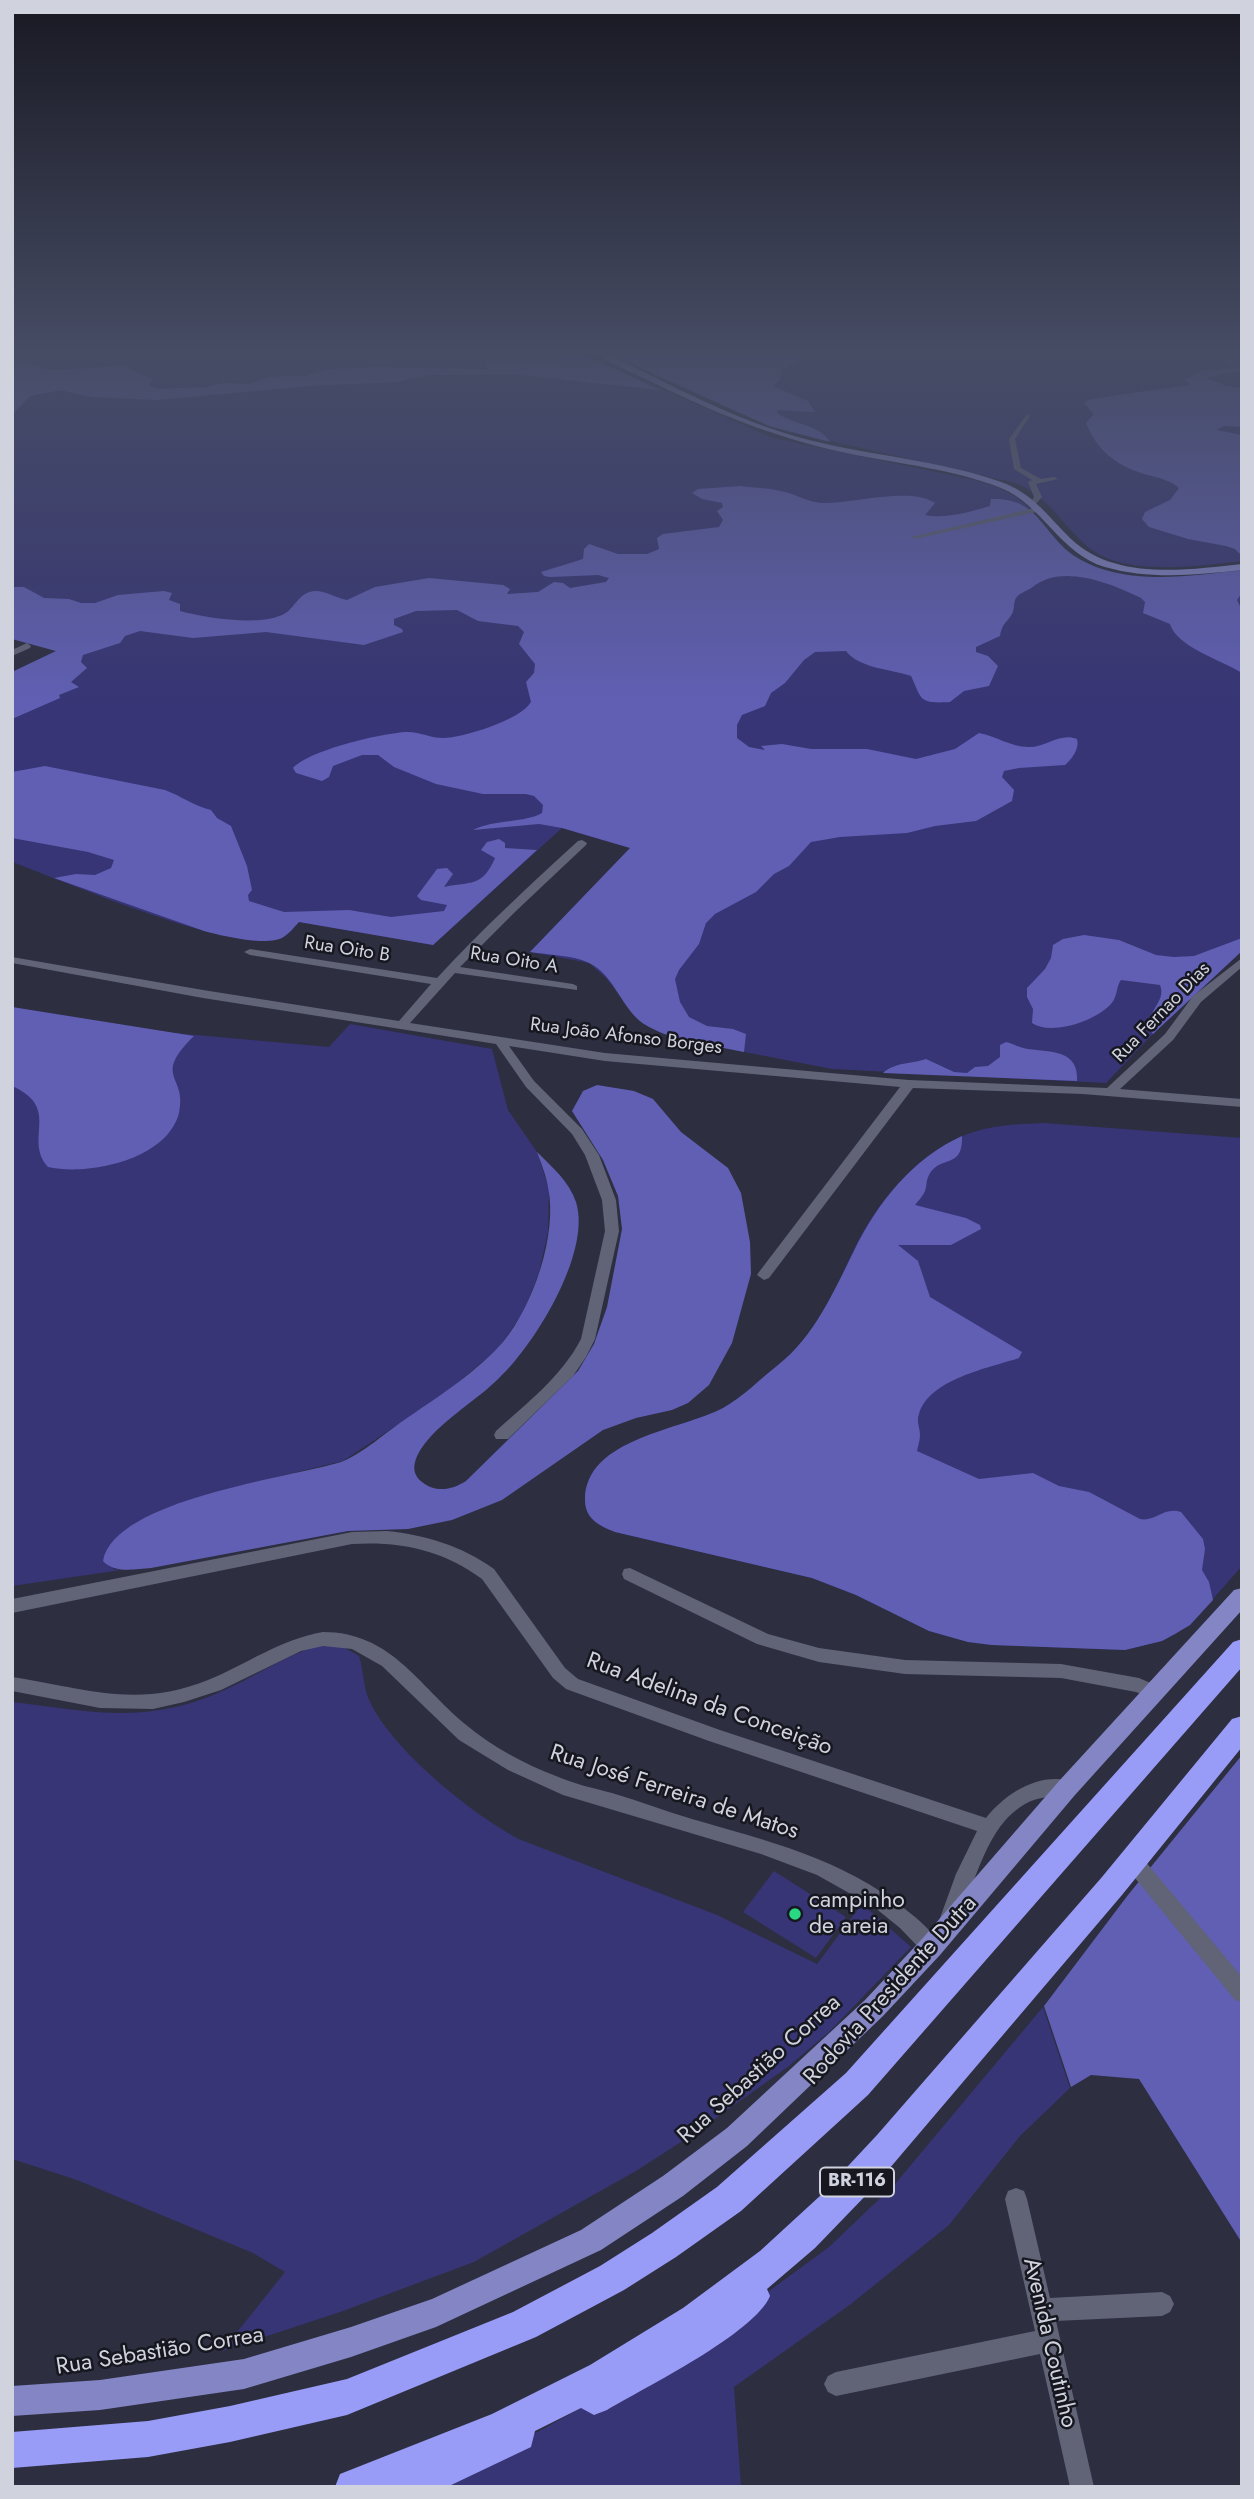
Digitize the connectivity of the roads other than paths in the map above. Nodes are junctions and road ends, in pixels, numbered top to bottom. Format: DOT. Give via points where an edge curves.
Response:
graph roads {
  1 [pos="945,472"];
  2 [pos="1023,472"];
  3 [pos="1038,480"];
  4 [pos="1054,480"];
  5 [pos="1036,506"];
  6 [pos="915,537"];
  7 [pos="1242,567"];
  8 [pos="27,646"];
  9 [pos="12,653"];
  10 [pos="582,843"];
  11 [pos="250,952"];
  12 [pos="12,960"];
  13 [pos="1242,961"];
  14 [pos="450,969"];
  15 [pos="438,982"];
  16 [pos="573,988"];
  17 [pos="403,1024"];
  18 [pos="500,1041"];
  19 [pos="909,1084"];
  20 [pos="1110,1092"];
  21 [pos="1242,1103"];
  22 [pos="764,1276"];
  23 [pos="502,1435"];
  24 [pos="630,1574"];
  25 [pos="1242,1596"];
  26 [pos="12,1606"];
  27 [pos="1242,1649"];
  28 [pos="12,1685"];
  29 [pos="1156,1693"];
  30 [pos="1242,1727"];
  31 [pos="1068,1788"];
  32 [pos="988,1827"];
  33 [pos="1133,1861"];
  34 [pos="939,1938"];
  35 [pos="1242,1993"];
  36 [pos="969,2050"];
  37 [pos="1016,2199"];
  38 [pos="1162,2304"];
  39 [pos="1043,2310"];
  40 [pos="1049,2340"];
  41 [pos="836,2384"];
  42 [pos="12,2401"];
  43 [pos="12,2450"];
  44 [pos="353,2487"];
  45 [pos="398,2487"];
  46 [pos="1082,2487"];
  1 -- 5 [label="main road" via="994,482 1021,493"];
  2 -- 3 [label="street"];
  3 -- 4 [label="street"];
  3 -- 5 [label="street" via="1032,482"];
  5 -- 6 [label="street"];
  5 -- 7 [label="main road" via="1076,550 1107,564 1175,573"];
  8 -- 9 [label="street"];
  10 -- 14 [label="street"];
  11 -- 15 [label="street, Rua Oito B"];
  12 -- 17 [label="street, Rua João Afonso Borges"];
  13 -- 20 [label="street, Rua Fernao Dias" via="1197,999 1169,1037"];
  14 -- 15 [label="street"];
  14 -- 16 [label="street, Rua Oito A"];
  15 -- 17 [label="street"];
  17 -- 18 [label="street, Rua João Afonso Borges"];
  18 -- 19 [label="street, Rua João Afonso Borges" via="664,1063"];
  18 -- 23 [label="street" via="530,1084 577,1132 592,1155 609,1200 612,1231 594,1317 579,1357"];
  19 -- 20 [label="street, Rua João Afonso Borges"];
  19 -- 22 [label="street"];
  20 -- 21 [label="street, Rua João Afonso Borges"];
  24 -- 29 [label="street" via="764,1639 818,1655 905,1667 1061,1671 1139,1685"];
  25 -- 29 [label="main road, Rua Sebastião Correa"];
  26 -- 32 [label="street, Rua Adelina da Conceição" via="352,1538 373,1536 426,1545 488,1574 559,1673 572,1684"];
  27 -- 43 [label="highway, Rodovia Presidente Dutra" via="857,2084 729,2199 664,2245 524,2325 347,2397 148,2439"];
  28 -- 34 [label="street, Rua José Ferreira de Matos" via="127,1704 154,1702 212,1685 302,1643 321,1639 353,1642 381,1654 459,1729 536,1776 831,1871 870,1891 916,1928"];
  29 -- 31 [label="main road, Rua Sebastião Correa"];
  30 -- 33 [label="highway, BR-116"];
  31 -- 32 [label="street" via="1037,1789"];
  31 -- 34 [label="main road, Rua Sebastião Correa"];
  32 -- 34 [label="street"];
  33 -- 35 [label="street"];
  33 -- 36 [label="highway, BR-116"];
  34 -- 42 [label="main road, Rua Sebastião Correa" via="874,2008 737,2137 592,2240 436,2312 244,2374 100,2395"];
  36 -- 44 [label="highway, BR-116" via="892,2144 823,2218 741,2288 638,2358 538,2412"];
  36 -- 45 [label="highway" via="899,2154 823,2236 748,2300 695,2340 622,2383 463,2462"];
  37 -- 39 [label="street, Avenida Coutinho"];
  38 -- 39 [label="street"];
  39 -- 40 [label="street, Avenida Coutinho"];
  40 -- 41 [label="street"];
  40 -- 46 [label="street, Avenida Coutinho"];
}
